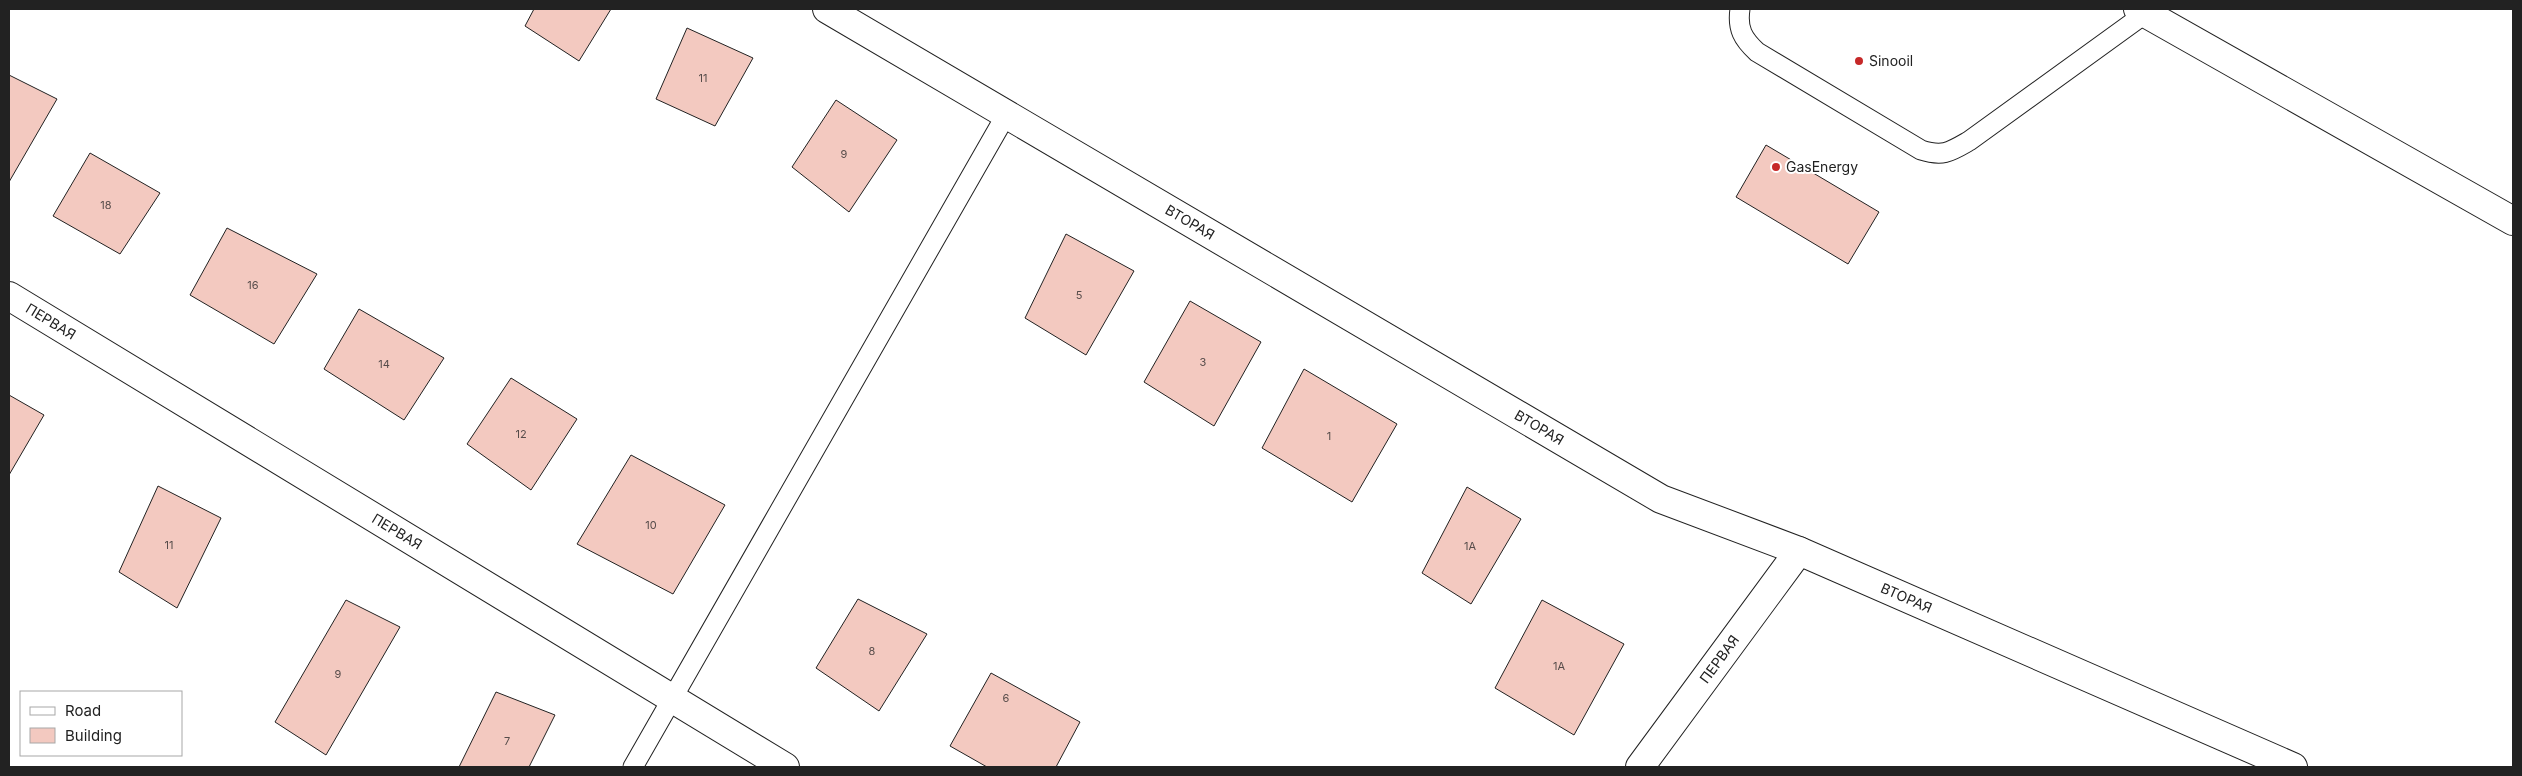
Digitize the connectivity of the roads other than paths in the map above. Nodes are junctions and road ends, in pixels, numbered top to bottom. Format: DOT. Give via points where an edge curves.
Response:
graph roads {
  1 [pos="827,9"];
  2 [pos="1740,9"];
  3 [pos="2142,11"];
  4 [pos="1006,115"];
  5 [pos="2513,221"];
  6 [pos="9,296"];
  7 [pos="1799,551"];
  8 [pos="672,701"];
  9 [pos="633,767"];
  10 [pos="784,767"];
  11 [pos="1640,767"];
  12 [pos="2292,767"];
  1 -- 4 [label="street, ВТОРАЯ"];
  2 -- 3 [label="lane" via="1738,23 1744,40 1757,52 1921,150 1936,155 1952,151 1969,141"];
  3 -- 5 [label="street"];
  4 -- 7 [label="street, ВТОРАЯ" via="1661,498"];
  4 -- 8 [label="lane"];
  6 -- 8 [label="street, ПЕРВАЯ"];
  7 -- 11 [label="street, ПЕРВАЯ"];
  7 -- 12 [label="street, ВТОРАЯ"];
  8 -- 9 [label="lane"];
  8 -- 10 [label="street, ПЕРВАЯ"];
}
